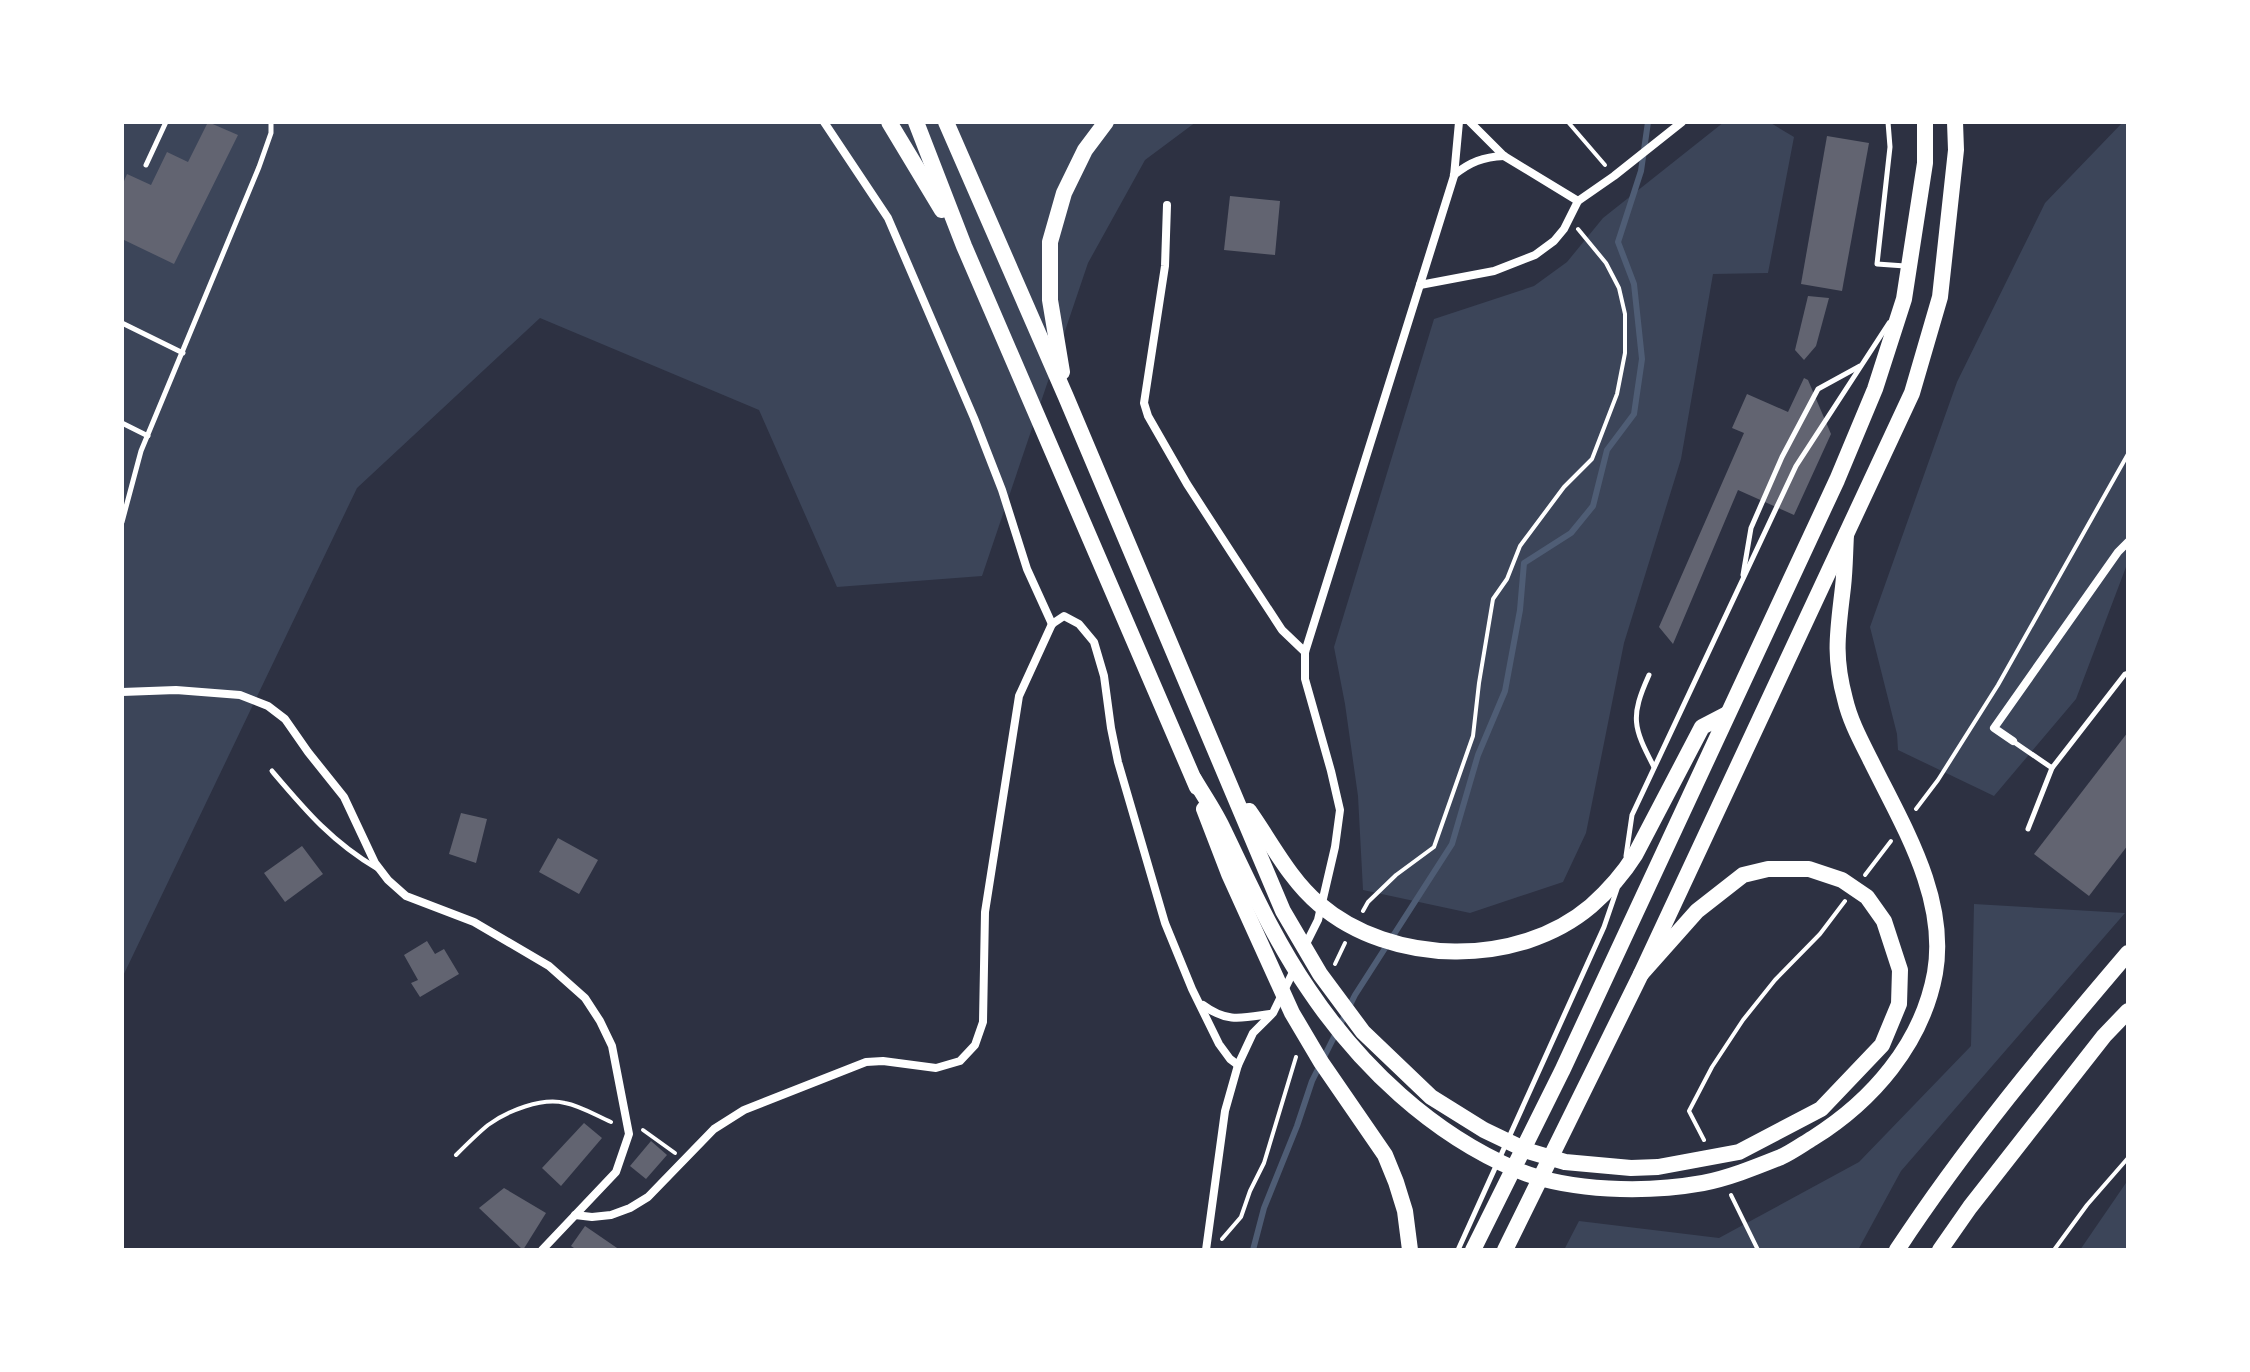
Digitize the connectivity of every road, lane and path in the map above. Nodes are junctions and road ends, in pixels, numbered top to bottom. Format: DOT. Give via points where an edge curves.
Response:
graph roads {
  1 [pos="166,122"];
  2 [pos="271,122"];
  3 [pos="824,122"];
  4 [pos="889,122"];
  5 [pos="916,122"];
  6 [pos="946,122"];
  7 [pos="1106,122"];
  8 [pos="1459,122"];
  9 [pos="1470,122"];
  10 [pos="1568,122"];
  11 [pos="1682,122"];
  12 [pos="1888,122"];
  13 [pos="1925,122"];
  14 [pos="1955,122"];
  15 [pos="1504,156"];
  16 [pos="146,165"];
  17 [pos="1454,176"];
  18 [pos="1614,176"];
  19 [pos="1578,201"];
  20 [pos="1167,205"];
  21 [pos="1571,218"];
  22 [pos="964,246"];
  23 [pos="1910,267"];
  24 [pos="1420,285"];
  25 [pos="1904,299"];
  26 [pos="122,323"];
  27 [pos="183,353"];
  28 [pos="1861,366"];
  29 [pos="1066,397"];
  30 [pos="122,423"];
  31 [pos="148,436"];
  32 [pos="2128,454"];
  33 [pos="122,522"];
  34 [pos="1846,535"];
  35 [pos="2128,542"];
  36 [pos="1741,585"];
  37 [pos="1052,624"];
  38 [pos="1305,652"];
  39 [pos="2128,673"];
  40 [pos="1649,675"];
  41 [pos="122,692"];
  42 [pos="1727,714"];
  43 [pos="2013,741"];
  44 [pos="1655,768"];
  45 [pos="2052,768"];
  46 [pos="272,771"];
  47 [pos="1231,784"];
  48 [pos="1911,815"];
  49 [pos="2028,829"];
  50 [pos="1893,839"];
  51 [pos="382,872"];
  52 [pos="1622,874"];
  53 [pos="1865,874"];
  54 [pos="1847,898"];
  55 [pos="1362,913"];
  56 [pos="1263,932"];
  57 [pos="1349,936"];
  58 [pos="2128,953"];
  59 [pos="1331,973"];
  60 [pos="1641,974"];
  61 [pos="1199,1002"];
  62 [pos="2128,1011"];
  63 [pos="1273,1013"];
  64 [pos="1297,1054"];
  65 [pos="1238,1065"];
  66 [pos="1689,1111"];
  67 [pos="627,1126"];
  68 [pos="456,1155"];
  69 [pos="2128,1158"];
  70 [pos="683,1160"];
  71 [pos="575,1215"];
  72 [pos="1215,1244"];
  73 [pos="542,1250"];
  74 [pos="1206,1250"];
  75 [pos="1410,1250"];
  76 [pos="1458,1250"];
  77 [pos="1473,1250"];
  78 [pos="1505,1250"];
  79 [pos="1897,1250"];
  80 [pos="1940,1250"];
  81 [pos="2054,1250"];
  1 -- 16 [label="lane"];
  2 -- 27 [label="lane" via="259,167"];
  3 -- 37 [label="street" via="888,218 974,418"];
  4 -- 22 [label="highway"];
  5 -- 22 [label="highway"];
  6 -- 29 [label="highway"];
  7 -- 29 [label="highway" via="1064,193 1050,242 1050,300"];
  8 -- 17 [label="street"];
  9 -- 15 [label="street"];
  10 -- 18 [label="path"];
  11 -- 18 [label="street"];
  12 -- 23 [label="lane" via="1877,264"];
  13 -- 23 [label="highway" via="1925,163"];
  14 -- 34 [label="highway" via="1940,297 1912,393"];
  15 -- 17 [label="street" via="1485,157"];
  15 -- 19 [label="street"];
  17 -- 24 [label="street"];
  18 -- 19 [label="street"];
  19 -- 21 [label="street"];
  20 -- 38 [label="street" via="1165,266 1144,403 1148,416 1282,630"];
  21 -- 24 [label="street" via="1535,255 1494,271"];
  21 -- 55 [label="path" via="1619,288 1625,353 1617,394 1592,459 1520,546 1493,599 1473,736 1434,847 1396,875"];
  22 -- 56 [label="highway" via="1194,779 1212,834"];
  23 -- 25 [label="highway"];
  24 -- 38 [label="street"];
  25 -- 28 [label="lane"];
  25 -- 42 [label="highway" via="1875,389 1837,480"];
  26 -- 27 [label="lane"];
  27 -- 31 [label="lane"];
  28 -- 36 [label="lane" via="1796,466"];
  28 -- 36 [label="lane" via="1818,389 1751,528"];
  29 -- 47 [label="highway"];
  30 -- 31 [label="lane"];
  31 -- 33 [label="lane"];
  32 -- 48 [label="path" via="1998,685"];
  34 -- 56 [label="highway" via="1836,640 1845,702 1926,879 1936,923 1936,970 1916,1031 1896,1062 1871,1093 1829,1128 1787,1154 1704,1183 1599,1187 1520,1171 1471,1147 1407,1102 1354,1050"];
  34 -- 60 [label="highway"];
  35 -- 43 [label="street" via="1994,728"];
  36 -- 44 [label="lane"];
  37 -- 61 [label="street" via="1064,616 1094,642 1118,762 1153,885"];
  37 -- 70 [label="street" via="1019,696 985,912 983,1022 975,1045 960,1061 936,1068 866,1062 744,1110 714,1129"];
  38 -- 63 [label="street" via="1305,679 1331,771 1339,825 1318,920"];
  39 -- 45 [label="lane"];
  40 -- 44 [label="lane" via="1635,714"];
  41 -- 51 [label="street" via="240,695 268,706 285,719 344,797"];
  42 -- 52 [label="highway" via="1702,727"];
  42 -- 77 [label="highway"];
  43 -- 45 [label="lane"];
  44 -- 52 [label="lane" via="1632,815"];
  45 -- 49 [label="lane"];
  46 -- 51 [label="lane" via="312,819"];
  47 -- 52 [label="highway" via="1319,905 1369,935 1401,946 1464,952 1509,946 1572,919"];
  47 -- 60 [label="highway" via="1283,911 1363,1032 1431,1097 1528,1151 1565,1162 1631,1168 1739,1152 1821,1109 1882,1045 1899,1004 1900,970 1884,921 1867,897 1842,880 1809,869 1743,875 1697,911"];
  50 -- 53 [label="path"];
  51 -- 67 [label="street" via="406,896 474,922 549,966 585,998 612,1046"];
  52 -- 76 [label="lane" via="1604,927"];
  54 -- 66 [label="path" via="1743,1020"];
  56 -- 75 [label="highway" via="1292,1013 1385,1155 1405,1211"];
  57 -- 59 [label="path"];
  58 -- 79 [label="highway" via="2027,1071 1937,1188"];
  60 -- 78 [label="highway"];
  61 -- 63 [label="street" via="1224,1017"];
  61 -- 65 [label="street" via="1219,1044"];
  62 -- 80 [label="highway"];
  63 -- 65 [label="street" via="1253,1033"];
  64 -- 72 [label="path" via="1264,1163 1241,1217"];
  65 -- 74 [label="street" via="1225,1111"];
  67 -- 68 [label="path" via="568,1103 547,1102 489,1125"];
  67 -- 70 [label="path" via="643,1130"];
  67 -- 71 [label="street" via="616,1172"];
  69 -- 81 [label="path"];
  70 -- 71 [label="street" via="630,1208 611,1215"];
  71 -- 73 [label="street"];
}
